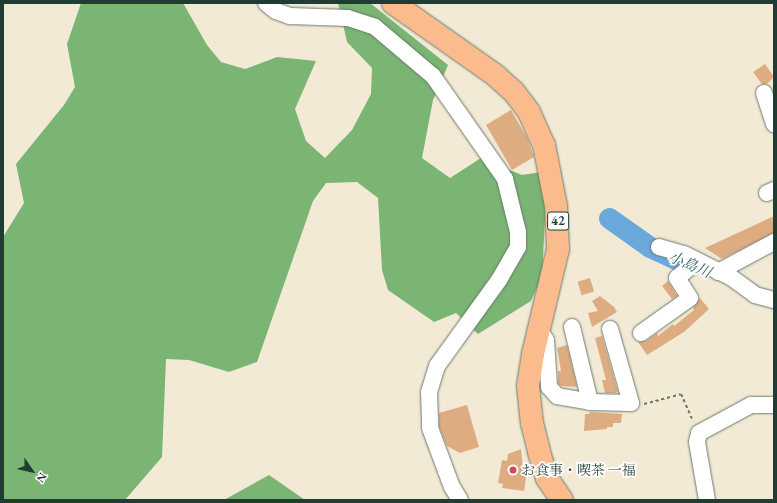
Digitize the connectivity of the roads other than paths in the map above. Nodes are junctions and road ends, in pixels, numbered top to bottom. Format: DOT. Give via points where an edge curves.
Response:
graph roads {
  1 [pos="266,3"];
  2 [pos="393,3"];
  3 [pos="290,9"];
  4 [pos="764,93"];
  5 [pos="774,124"];
  6 [pos="774,242"];
  7 [pos="659,247"];
  8 [pos="697,262"];
  9 [pos="718,272"];
  10 [pos="774,300"];
  11 [pos="572,327"];
  12 [pos="539,329"];
  13 [pos="610,329"];
  14 [pos="640,333"];
  15 [pos="590,402"];
  16 [pos="774,405"];
  17 [pos="460,500"];
  18 [pos="562,500"];
  19 [pos="707,500"];
  1 -- 3 [label="street" via="276,11"];
  2 -- 12 [label="highway, 42" via="495,75 514,92 538,130 549,160 558,234 556,265"];
  3 -- 17 [label="street" via="348,18 375,27 433,76 494,160 508,187 520,239 518,247 499,280 437,366 429,392 430,428 452,487"];
  4 -- 5 [label="street"];
  6 -- 9 [label="street"];
  7 -- 8 [label="street" via="684,254"];
  8 -- 9 [label="street"];
  8 -- 14 [label="street" via="677,278 690,298"];
  9 -- 10 [label="street" via="739,281 755,296"];
  11 -- 15 [label="street"];
  12 -- 15 [label="street" via="546,340 548,384 551,391 556,396"];
  12 -- 18 [label="highway, 42" via="530,371 532,423 547,478"];
  13 -- 15 [label="street" via="631,403"];
  16 -- 19 [label="street" via="751,405 699,432 697,442"];
}
